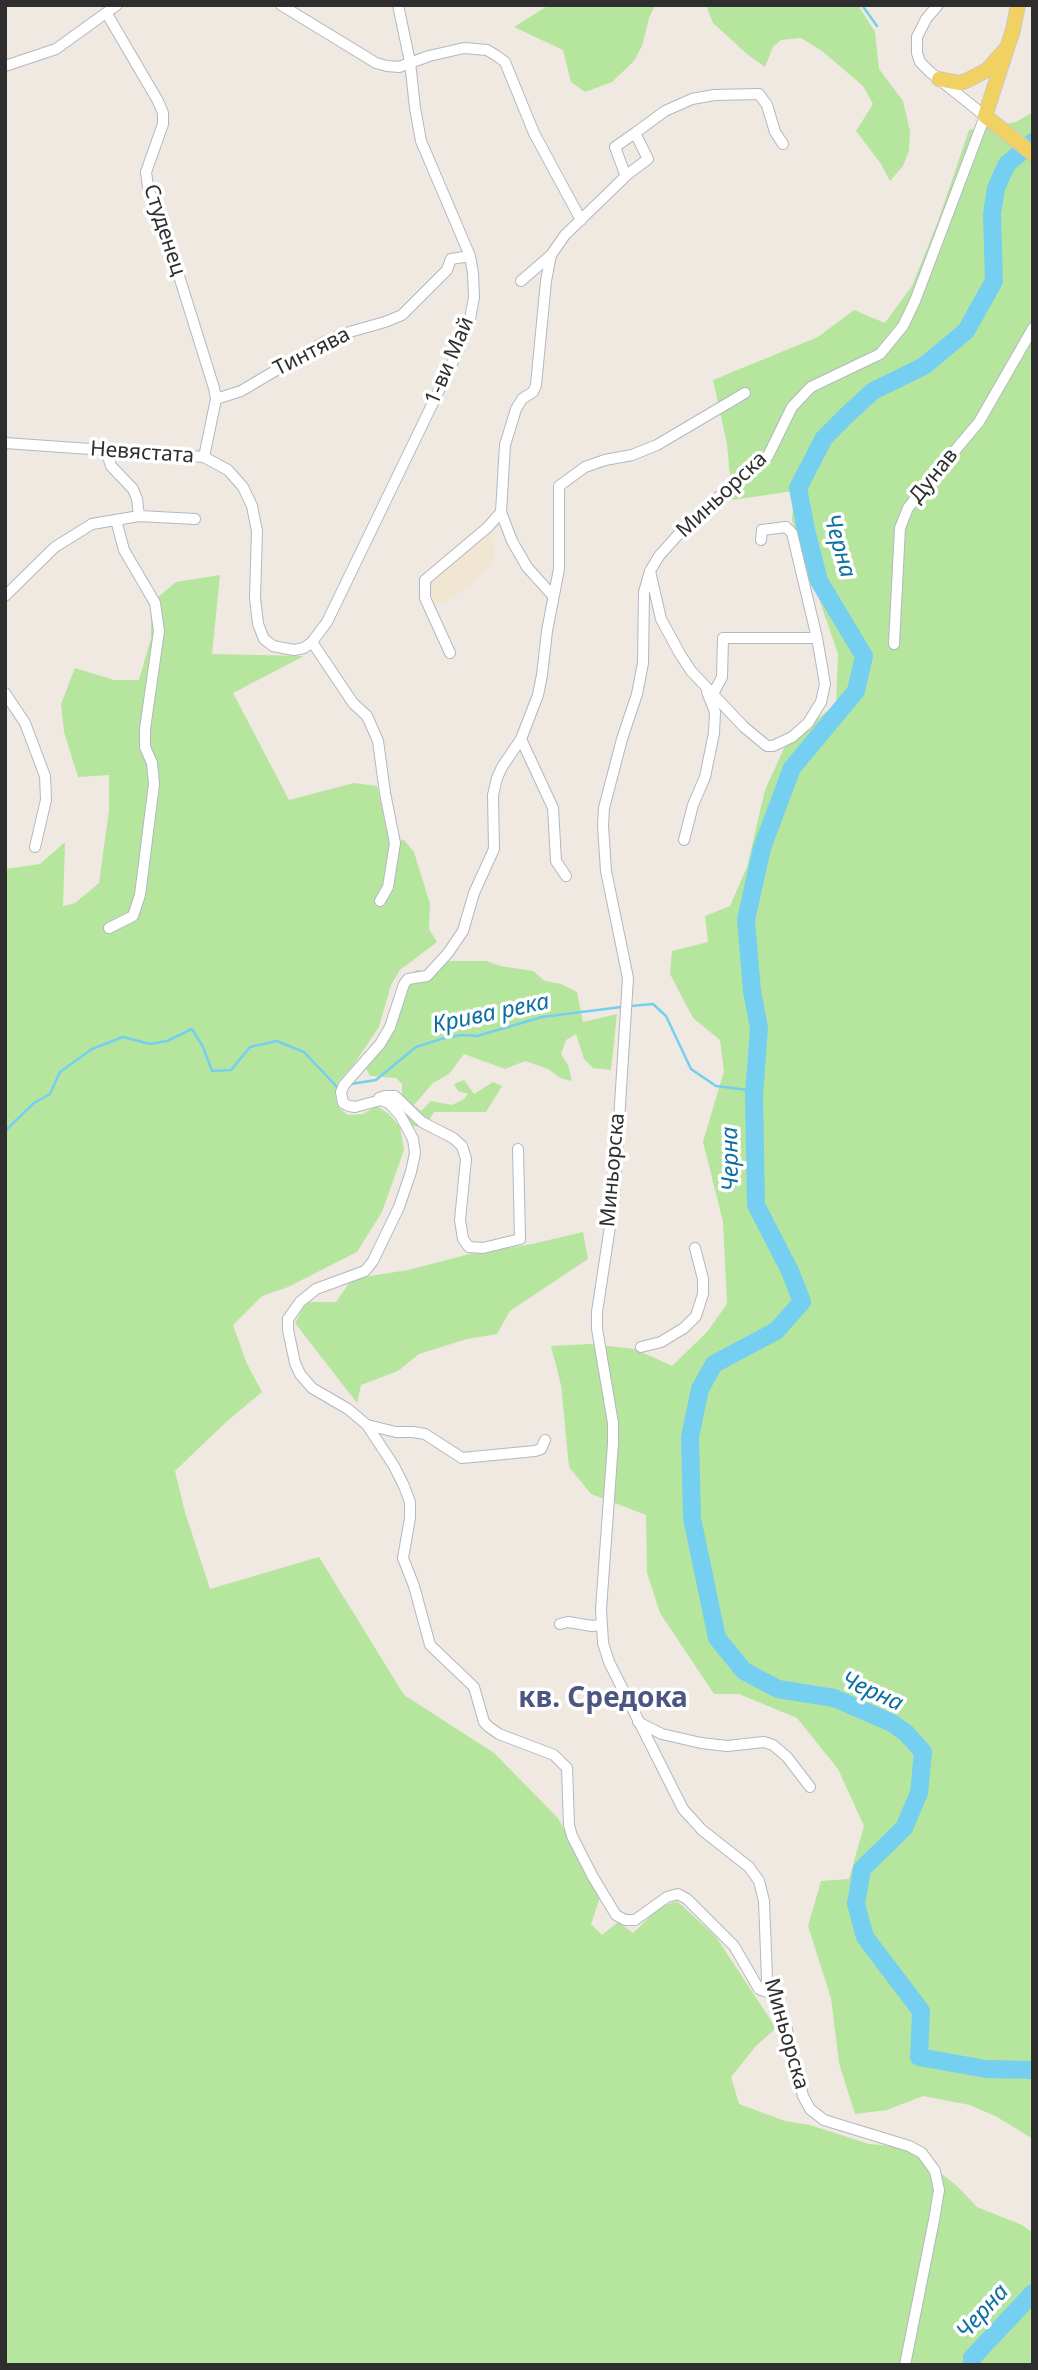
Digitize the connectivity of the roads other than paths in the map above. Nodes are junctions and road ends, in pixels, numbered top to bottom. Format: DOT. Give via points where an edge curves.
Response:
graph roads {
  1 [pos="117,5"];
  2 [pos="281,5"];
  3 [pos="398,5"];
  4 [pos="938,5"];
  5 [pos="1018,5"];
  6 [pos="107,14"];
  7 [pos="1009,44"];
  8 [pos="411,62"];
  9 [pos="5,66"];
  10 [pos="939,79"];
  11 [pos="985,116"];
  12 [pos="635,133"];
  13 [pos="783,144"];
  14 [pos="1033,154"];
  15 [pos="628,174"];
  16 [pos="581,220"];
  17 [pos="551,255"];
  18 [pos="470,256"];
  19 [pos="521,281"];
  20 [pos="1033,328"];
  21 [pos="745,393"];
  22 [pos="216,399"];
  23 [pos="5,443"];
  24 [pos="106,450"];
  25 [pos="204,457"];
  26 [pos="500,512"];
  27 [pos="139,516"];
  28 [pos="195,519"];
  29 [pos="116,520"];
  30 [pos="761,540"];
  31 [pos="650,571"];
  32 [pos="5,596"];
  33 [pos="553,596"];
  34 [pos="817,638"];
  35 [pos="312,642"];
  36 [pos="894,644"];
  37 [pos="450,653"];
  38 [pos="703,683"];
  39 [pos="5,693"];
  40 [pos="713,694"];
  41 [pos="521,739"];
  42 [pos="684,840"];
  43 [pos="35,847"];
  44 [pos="566,876"];
  45 [pos="380,901"];
  46 [pos="109,928"];
  47 [pos="376,1100"];
  48 [pos="518,1149"];
  49 [pos="695,1248"];
  50 [pos="641,1347"];
  51 [pos="367,1424"];
  52 [pos="545,1440"];
  53 [pos="560,1624"];
  54 [pos="601,1625"];
  55 [pos="638,1721"];
  56 [pos="810,1787"];
  57 [pos="770,1993"];
  58 [pos="905,2365"];
  1 -- 6 [label="street"];
  2 -- 8 [label="street" via="376,63 399,67"];
  3 -- 8 [label="street, 1-ви Май"];
  4 -- 10 [label="street" via="921,28 916,46 920,62"];
  5 -- 7 [label="main road"];
  6 -- 9 [label="street" via="56,49"];
  6 -- 22 [label="street, Студенец" via="163,113 146,172 148,187"];
  7 -- 10 [label="main road" via="979,76 960,83"];
  7 -- 11 [label="main road"];
  8 -- 16 [label="street" via="464,48 488,50 505,62 534,133"];
  8 -- 18 [label="street, 1-ви Май" via="421,141"];
  10 -- 11 [label="street"];
  11 -- 14 [label="main road"];
  11 -- 31 [label="street, Миньорска" via="915,301 891,343 880,354 811,387 792,407 768,456 692,519"];
  12 -- 13 [label="street" via="665,111 692,99 754,93 762,96"];
  12 -- 15 [label="street" via="648,159"];
  12 -- 15 [label="street" via="615,147"];
  15 -- 16 [label="street"];
  16 -- 17 [label="street"];
  17 -- 19 [label="street"];
  17 -- 26 [label="street" via="536,385 522,399 509,425"];
  18 -- 22 [label="street, Тинтява" via="451,259 447,270 402,315 324,342 241,391"];
  18 -- 35 [label="street, 1-ви Май" via="474,298 457,353 327,622"];
  20 -- 36 [label="street, Дунав" via="979,422 921,491 900,527"];
  21 -- 33 [label="street" via="657,444 584,467 559,486 560,551"];
  22 -- 25 [label="street, Студенец"];
  23 -- 24 [label="street, Невястата"];
  24 -- 25 [label="street, Невястата"];
  24 -- 27 [label="street" via="111,466 133,489"];
  25 -- 35 [label="street, Невястата" via="228,470 252,506 257,531 255,598 264,639 294,650"];
  26 -- 33 [label="street" via="527,567"];
  26 -- 37 [label="street" via="425,580 425,598"];
  27 -- 28 [label="street"];
  27 -- 29 [label="street"];
  29 -- 32 [label="street" via="93,524 55,547"];
  29 -- 46 [label="street" via="124,550 155,603 159,631 145,729 154,784 140,895 133,916"];
  30 -- 34 [label="street" via="762,530 786,527 792,533"];
  31 -- 38 [label="street" via="662,619 680,654"];
  31 -- 54 [label="street, Миньорска" via="643,592 643,663 604,807 603,826 606,871 626,962 628,1011 614,1200 597,1312 613,1443"];
  33 -- 41 [label="street" via="538,695"];
  34 -- 40 [label="street" via="723,638 722,677"];
  34 -- 40 [label="street" via="825,690 808,723 792,737 766,746"];
  35 -- 45 [label="street" via="367,716 378,741 395,843 388,887"];
  38 -- 40 [label="street"];
  38 -- 42 [label="street" via="715,722 705,777"];
  39 -- 43 [label="street" via="25,723 45,776 46,800"];
  41 -- 44 [label="street" via="553,808 556,861"];
  41 -- 47 [label="street" via="497,778 494,849 463,931 428,976 404,984 390,1027 341,1092 343,1103 349,1106"];
  47 -- 48 [label="street" via="395,1096 414,1116 462,1146 466,1160 460,1220 468,1247 520,1239"];
  47 -- 51 [label="street" via="388,1103 400,1115 413,1139 415,1153 399,1207 365,1270 316,1289 288,1319 300,1374 312,1388"];
  49 -- 50 [label="street" via="703,1279 696,1316 668,1338"];
  51 -- 52 [label="street" via="425,1434 462,1458 535,1451"];
  51 -- 57 [label="street" via="410,1502 402,1558 430,1645 474,1686 489,1727 554,1755 567,1768 572,1836 616,1914 635,1920 678,1894 734,1947 758,1989"];
  53 -- 54 [label="street"];
  54 -- 55 [label="street, Миньорска" via="609,1662"];
  55 -- 56 [label="street" via="662,1734 701,1743 773,1745"];
  55 -- 57 [label="street, Миньорска" via="683,1809 759,1881"];
  57 -- 58 [label="street, Миньорска" via="786,2026 810,2109 824,2120 909,2146 922,2153 935,2171 939,2190"];
}
